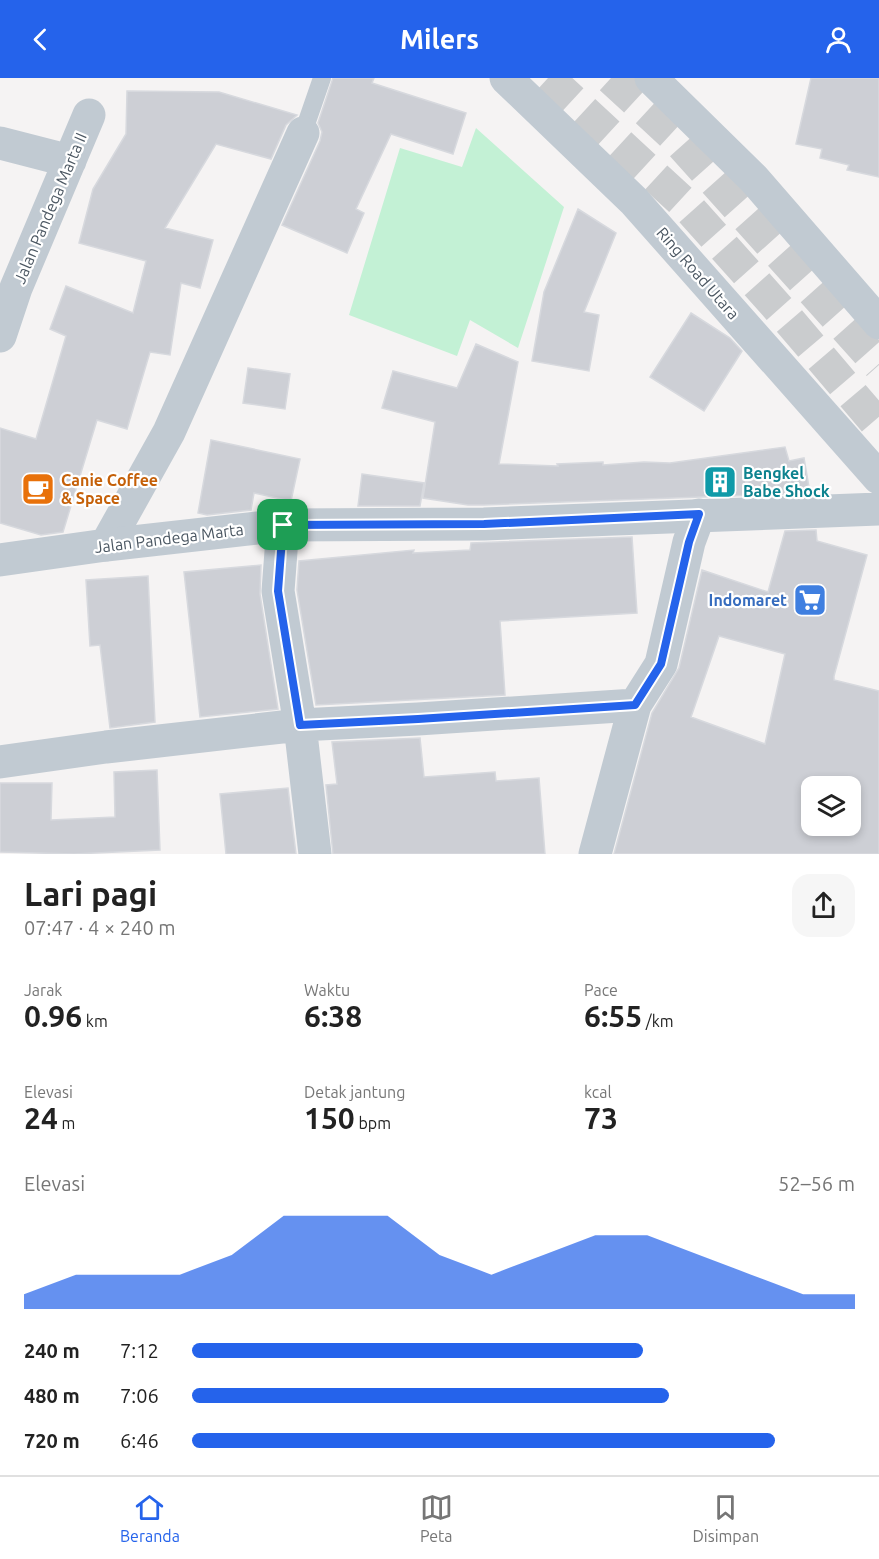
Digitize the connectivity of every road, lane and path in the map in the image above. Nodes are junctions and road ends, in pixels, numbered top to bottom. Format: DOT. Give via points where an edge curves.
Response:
graph roads {
  1 [pos="322,78"];
  2 [pos="506,78"];
  3 [pos="651,78"];
  4 [pos="89,115"];
  5 [pos="303,133"];
  6 [pos="0,143"];
  7 [pos="70,161"];
  8 [pos="8,286"];
  9 [pos="879,323"];
  10 [pos="0,336"];
  11 [pos="879,478"];
  12 [pos="879,509"];
  13 [pos="699,514"];
  14 [pos="283,525"];
  15 [pos="106,545"];
  16 [pos="0,560"];
  17 [pos="635,705"];
  18 [pos="300,725"];
  19 [pos="0,762"];
  20 [pos="315,854"];
  21 [pos="595,854"];
  1 -- 5 [label="lane"];
  2 -- 11 [label="street, Ring Road Utara" via="634,201"];
  3 -- 9 [label="street" via="754,179"];
  4 -- 7 [label="street, Jalan Pandega Marta II"];
  5 -- 15 [label="street" via="169,432"];
  6 -- 7 [label="street"];
  7 -- 8 [label="street, Jalan Pandega Marta II"];
  8 -- 10 [label="street, Jalan Pandega Marta II"];
  12 -- 13 [label="street, Jalan Pandega Marta"];
  13 -- 14 [label="street, Jalan Pandega Marta" via="484,524"];
  13 -- 17 [label="street" via="661,664"];
  14 -- 15 [label="street, Jalan Pandega Marta"];
  14 -- 18 [label="street" via="278,591"];
  15 -- 16 [label="street, Jalan Pandega Marta"];
  17 -- 18 [label="street"];
  17 -- 21 [label="street"];
  18 -- 19 [label="street"];
  18 -- 20 [label="street"];
}
